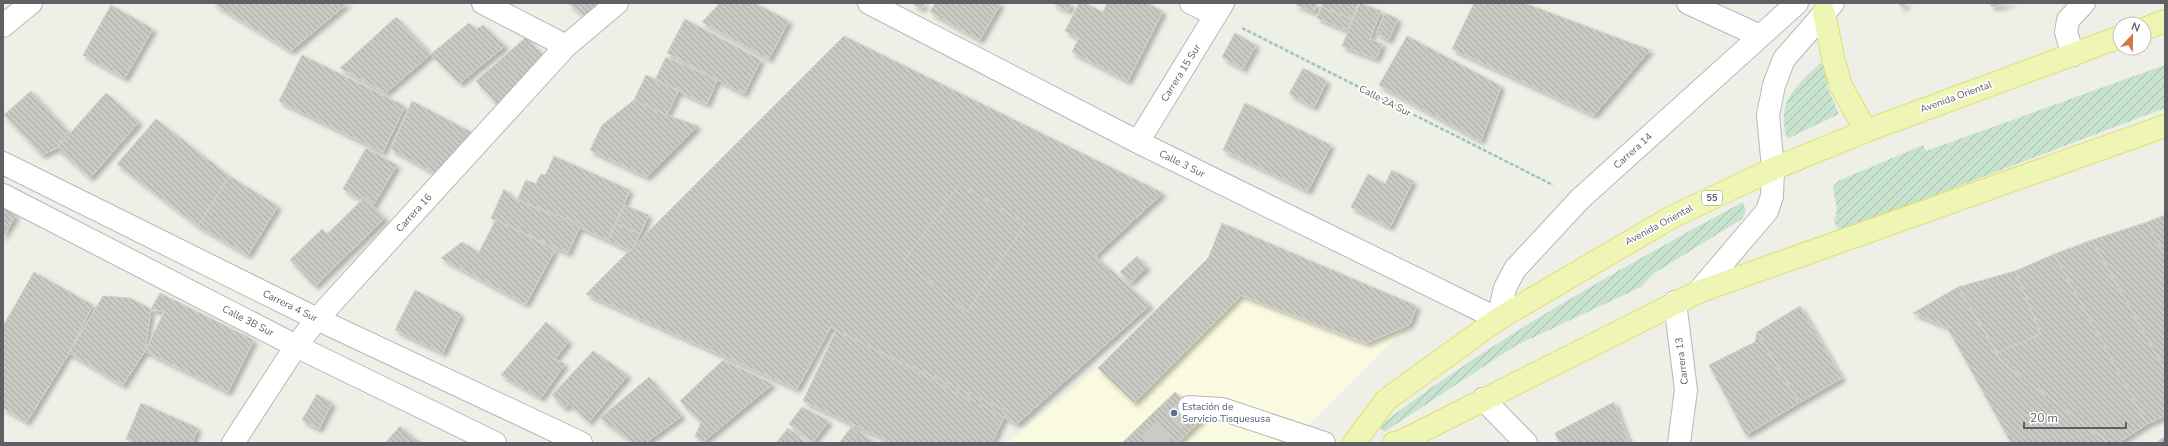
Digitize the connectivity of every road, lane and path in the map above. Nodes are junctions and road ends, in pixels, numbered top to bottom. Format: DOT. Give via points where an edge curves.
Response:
graph roads {
  1 [pos="31,3"];
  2 [pos="483,3"];
  3 [pos="617,3"];
  4 [pos="869,3"];
  5 [pos="1191,3"];
  6 [pos="1688,3"];
  7 [pos="1797,3"];
  8 [pos="2084,3"];
  9 [pos="1828,8"];
  10 [pos="1219,9"];
  11 [pos="2165,21"];
  12 [pos="3,26"];
  13 [pos="2152,26"];
  14 [pos="1760,36"];
  15 [pos="2112,40"];
  16 [pos="566,46"];
  17 [pos="2073,54"];
  18 [pos="2165,126"];
  19 [pos="1866,131"];
  20 [pos="1138,142"];
  21 [pos="3,163"];
  22 [pos="1773,169"];
  23 [pos="3,195"];
  24 [pos="1580,199"];
  25 [pos="1698,292"];
  26 [pos="1675,302"];
  27 [pos="317,319"];
  28 [pos="1498,319"];
  29 [pos="296,346"];
  30 [pos="1483,400"];
  31 [pos="1188,406"];
  32 [pos="234,443"];
  33 [pos="495,443"];
  34 [pos="581,443"];
  35 [pos="1324,443"];
  36 [pos="1354,443"];
  37 [pos="1394,443"];
  38 [pos="1526,443"];
  39 [pos="1679,443"];
  1 -- 12 [label="street"];
  2 -- 16 [label="street"];
  3 -- 16 [label="street, Carrera 16"];
  4 -- 20 [label="street, Calle 3 Sur"];
  5 -- 10 [label="street"];
  6 -- 14 [label="street"];
  7 -- 14 [label="street, Carrera 14"];
  8 -- 17 [label="street" via="2068,20 2066,32"];
  9 -- 19 [label="main road" via="1833,58 1841,86"];
  9 -- 22 [label="street" via="1784,59 1774,85 1768,115"];
  10 -- 20 [label="street, Carrera 15 Sur"];
  10 -- 24 [label="path, Calle 2A Sur"];
  11 -- 13 [label="main road"];
  14 -- 24 [label="street, Carrera 14"];
  15 -- 17 [label="main road, Avenida Oriental / 55"];
  16 -- 27 [label="street, Carrera 16"];
  17 -- 19 [label="main road, Avenida Oriental / 55"];
  18 -- 25 [label="main road"];
  19 -- 22 [label="main road, Avenida Oriental / 55"];
  20 -- 28 [label="street, Calle 3 Sur"];
  21 -- 27 [label="street, Carrera 4 Sur"];
  22 -- 25 [label="street" via="1772,196 1767,211"];
  22 -- 28 [label="main road, Avenida Oriental / 55" via="1672,217"];
  23 -- 29 [label="street, Calle 3B Sur"];
  24 -- 28 [label="street, Carrera 14" via="1515,269 1505,288"];
  25 -- 26 [label="main road"];
  26 -- 30 [label="main road"];
  26 -- 39 [label="street, Carrera 13" via="1686,390"];
  27 -- 29 [label="street, Carrera 16"];
  27 -- 34 [label="street, Carrera 4 Sur"];
  28 -- 36 [label="main road, Avenida Oriental / 55" via="1386,400"];
  29 -- 32 [label="street, Carrera 16"];
  29 -- 33 [label="street, Calle 3B Sur"];
  30 -- 37 [label="main road"];
  30 -- 38 [label="street"];
  31 -- 35 [label="street" via="1222,409"];
}
